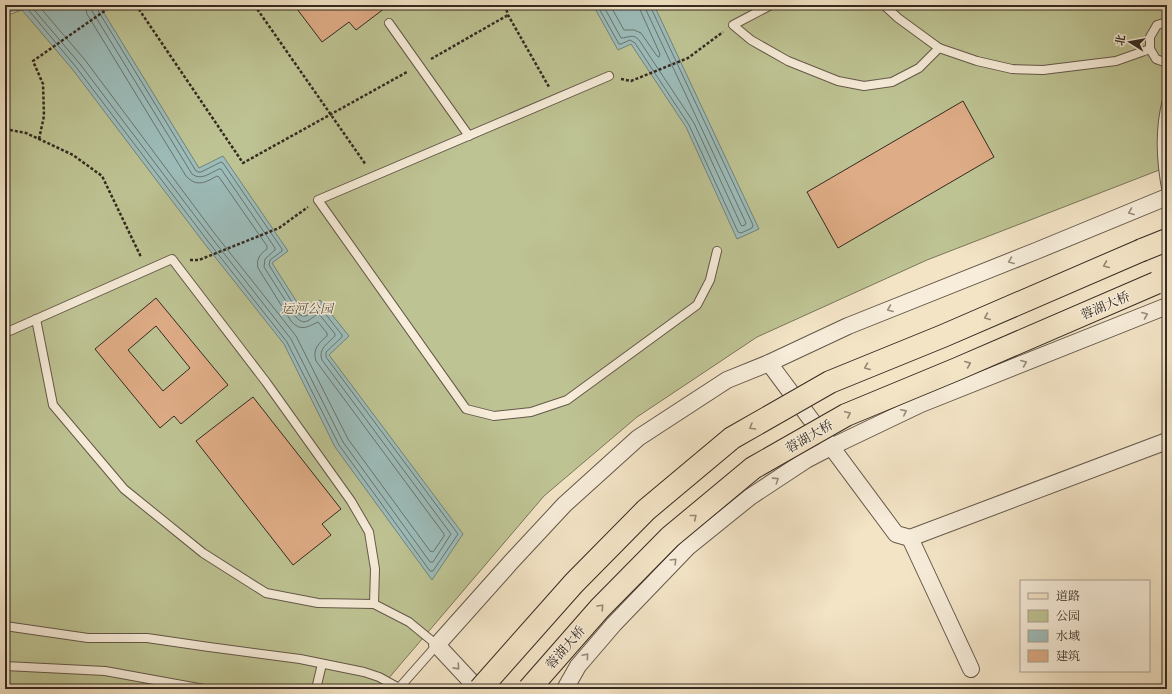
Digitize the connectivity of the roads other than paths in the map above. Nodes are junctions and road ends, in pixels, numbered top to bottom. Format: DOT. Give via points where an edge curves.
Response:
graph roads {
  1 [pos="771,5"];
  2 [pos="884,5"];
  3 [pos="1167,22"];
  4 [pos="389,23"];
  5 [pos="939,48"];
  6 [pos="1150,49"];
  7 [pos="1167,63"];
  8 [pos="609,76"];
  9 [pos="1167,100"];
  10 [pos="469,136"];
  11 [pos="1167,193"];
  12 [pos="1167,197"];
  13 [pos="1167,240"];
  14 [pos="717,251"];
  15 [pos="1161,281"];
  16 [pos="1167,306"];
  17 [pos="36,320"];
  18 [pos="5,333"];
  19 [pos="769,363"];
  20 [pos="1167,441"];
  21 [pos="831,447"];
  22 [pos="910,538"];
  23 [pos="374,604"];
  24 [pos="5,626"];
  25 [pos="437,645"];
  26 [pos="322,664"];
  27 [pos="5,666"];
  28 [pos="971,669"];
  29 [pos="204,689"];
  30 [pos="316,689"];
  31 [pos="479,689"];
  32 [pos="529,689"];
  33 [pos="565,689"];
  1 -- 5 [label="lane" via="733,24 751,40 788,61 838,81 864,86 892,82 919,68"];
  2 -- 5 [label="lane"];
  3 -- 6 [label="lane" via="1157,25 1150,37"];
  4 -- 10 [label="lane"];
  5 -- 6 [label="lane" via="1012,69 1042,70 1116,62"];
  6 -- 7 [label="lane" via="1156,59"];
  8 -- 10 [label="lane"];
  9 -- 11 [label="lane" via="1162,154"];
  10 -- 14 [label="lane" via="318,200 466,409 494,416 531,412 567,400 697,305 710,280"];
  12 -- 19 [label="street, one-way" via="848,326"];
  13 -- 31 [label="main road, one-way, bridge" via="830,382 732,438 646,510 574,583"];
  32 -- 15 [label="main road, 蓉湖大桥, one-way, bridge" via="600,608 670,537 753,468 846,415"];
  21 -- 16 [label="street, one-way" via="921,404"];
  17 -- 18 [label="lane"];
  17 -- 23 [label="lane" via="53,405 124,489 203,553 266,593 318,604"];
  17 -- 23 [label="lane" via="172,259 266,382 351,501 369,532 375,569"];
  19 -- 21 [label="street"];
  19 -- 25 [label="street" via="727,380 638,438 564,505"];
  20 -- 22 [label="street"];
  21 -- 22 [label="street" via="896,534"];
  33 -- 21 [label="street, one-way" via="578,666 614,624 688,546 750,497 806,460"];
  22 -- 28 [label="street"];
  23 -- 25 [label="lane" via="409,622"];
  24 -- 26 [label="lane" via="88,638 148,638"];
  25 -- 26 [label="lane" via="399,688 364,672"];
  25 -- 31 [label="street, one-way"];
  26 -- 30 [label="lane"];
  27 -- 29 [label="lane" via="105,671"];
}
